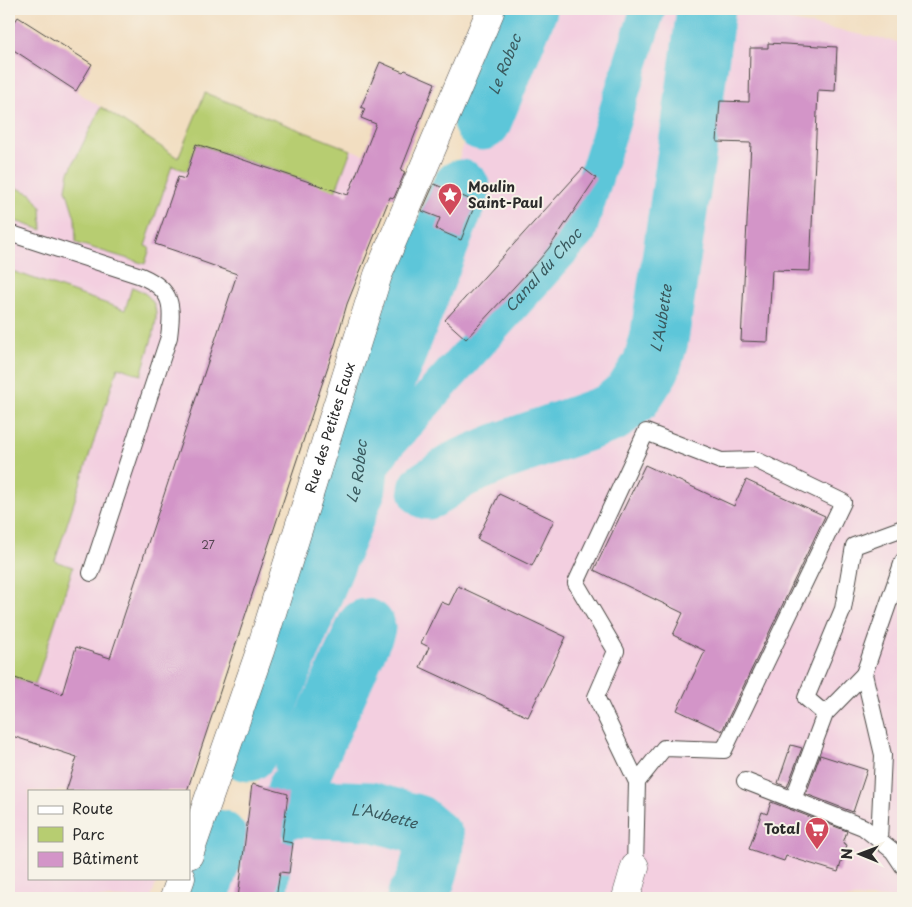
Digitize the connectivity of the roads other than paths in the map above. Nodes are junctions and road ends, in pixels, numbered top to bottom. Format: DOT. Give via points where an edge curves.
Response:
graph roads {
  1 [pos="490,9"];
  2 [pos="9,233"];
  3 [pos="903,528"];
  4 [pos="903,561"];
  5 [pos="91,573"];
  6 [pos="864,674"];
  7 [pos="826,714"];
  8 [pos="637,782"];
  9 [pos="744,782"];
  10 [pos="793,800"];
  11 [pos="879,840"];
  12 [pos="190,852"];
  13 [pos="903,866"];
  14 [pos="635,868"];
  15 [pos="180,880"];
  16 [pos="174,898"];
  17 [pos="626,898"];
  1 -- 12 [label="street, Rue des Petites Eaux" via="378,276 260,651"];
  2 -- 5 [label="lane" via="147,279 163,290 170,303 169,337"];
  3 -- 7 [label="lane" via="854,546 843,609 806,698"];
  4 -- 6 [label="lane"];
  6 -- 7 [label="lane"];
  6 -- 11 [label="lane" via="883,755"];
  7 -- 10 [label="lane"];
  8 -- 8 [label="lane" via="664,748 724,750 843,502 756,460 722,461 646,432 576,583 616,652 596,697"];
  8 -- 14 [label="lane"];
  9 -- 10 [label="lane"];
  10 -- 11 [label="lane" via="863,827"];
  11 -- 13 [label="lane" via="893,851"];
  14 -- 17 [label="street"];
  15 -- 16 [label="street"];
}
